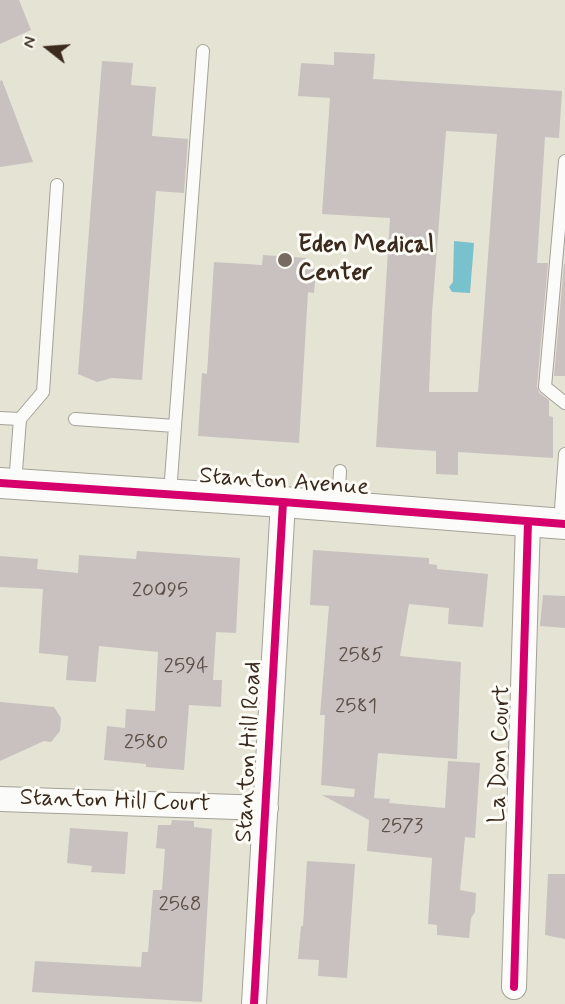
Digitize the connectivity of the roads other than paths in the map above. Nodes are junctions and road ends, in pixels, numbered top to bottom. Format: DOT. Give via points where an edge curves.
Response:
graph roads {
  1 [pos="204,51"];
  2 [pos="565,160"];
  3 [pos="57,185"];
  4 [pos="565,403"];
  5 [pos="0,418"];
  6 [pos="20,419"];
  7 [pos="75,419"];
  8 [pos="175,426"];
  9 [pos="565,454"];
  10 [pos="340,471"];
  11 [pos="8,484"];
  12 [pos="170,494"];
  13 [pos="283,502"];
  14 [pos="338,506"];
  15 [pos="528,522"];
  16 [pos="562,524"];
  17 [pos="0,799"];
  18 [pos="266,808"];
  19 [pos="514,987"];
  20 [pos="254,1004"];
  1 -- 8 [label="lane"];
  2 -- 4 [label="lane" via="545,387"];
  3 -- 6 [label="lane" via="43,392"];
  5 -- 6 [label="lane"];
  6 -- 11 [label="lane"];
  7 -- 8 [label="lane"];
  8 -- 12 [label="lane"];
  9 -- 16 [label="lane"];
  10 -- 14 [label="lane"];
  11 -- 12 [label="street, Stanton Avenue"];
  12 -- 13 [label="street, Stanton Avenue"];
  13 -- 14 [label="street, Stanton Avenue"];
  13 -- 18 [label="street, Stanton Hill Road"];
  14 -- 15 [label="street, Stanton Avenue"];
  15 -- 16 [label="street, Stanton Avenue"];
  15 -- 19 [label="street, La Don Court"];
  17 -- 18 [label="street, Stanton Hill Court"];
  18 -- 20 [label="street, Stanton Hill Road"];
}
